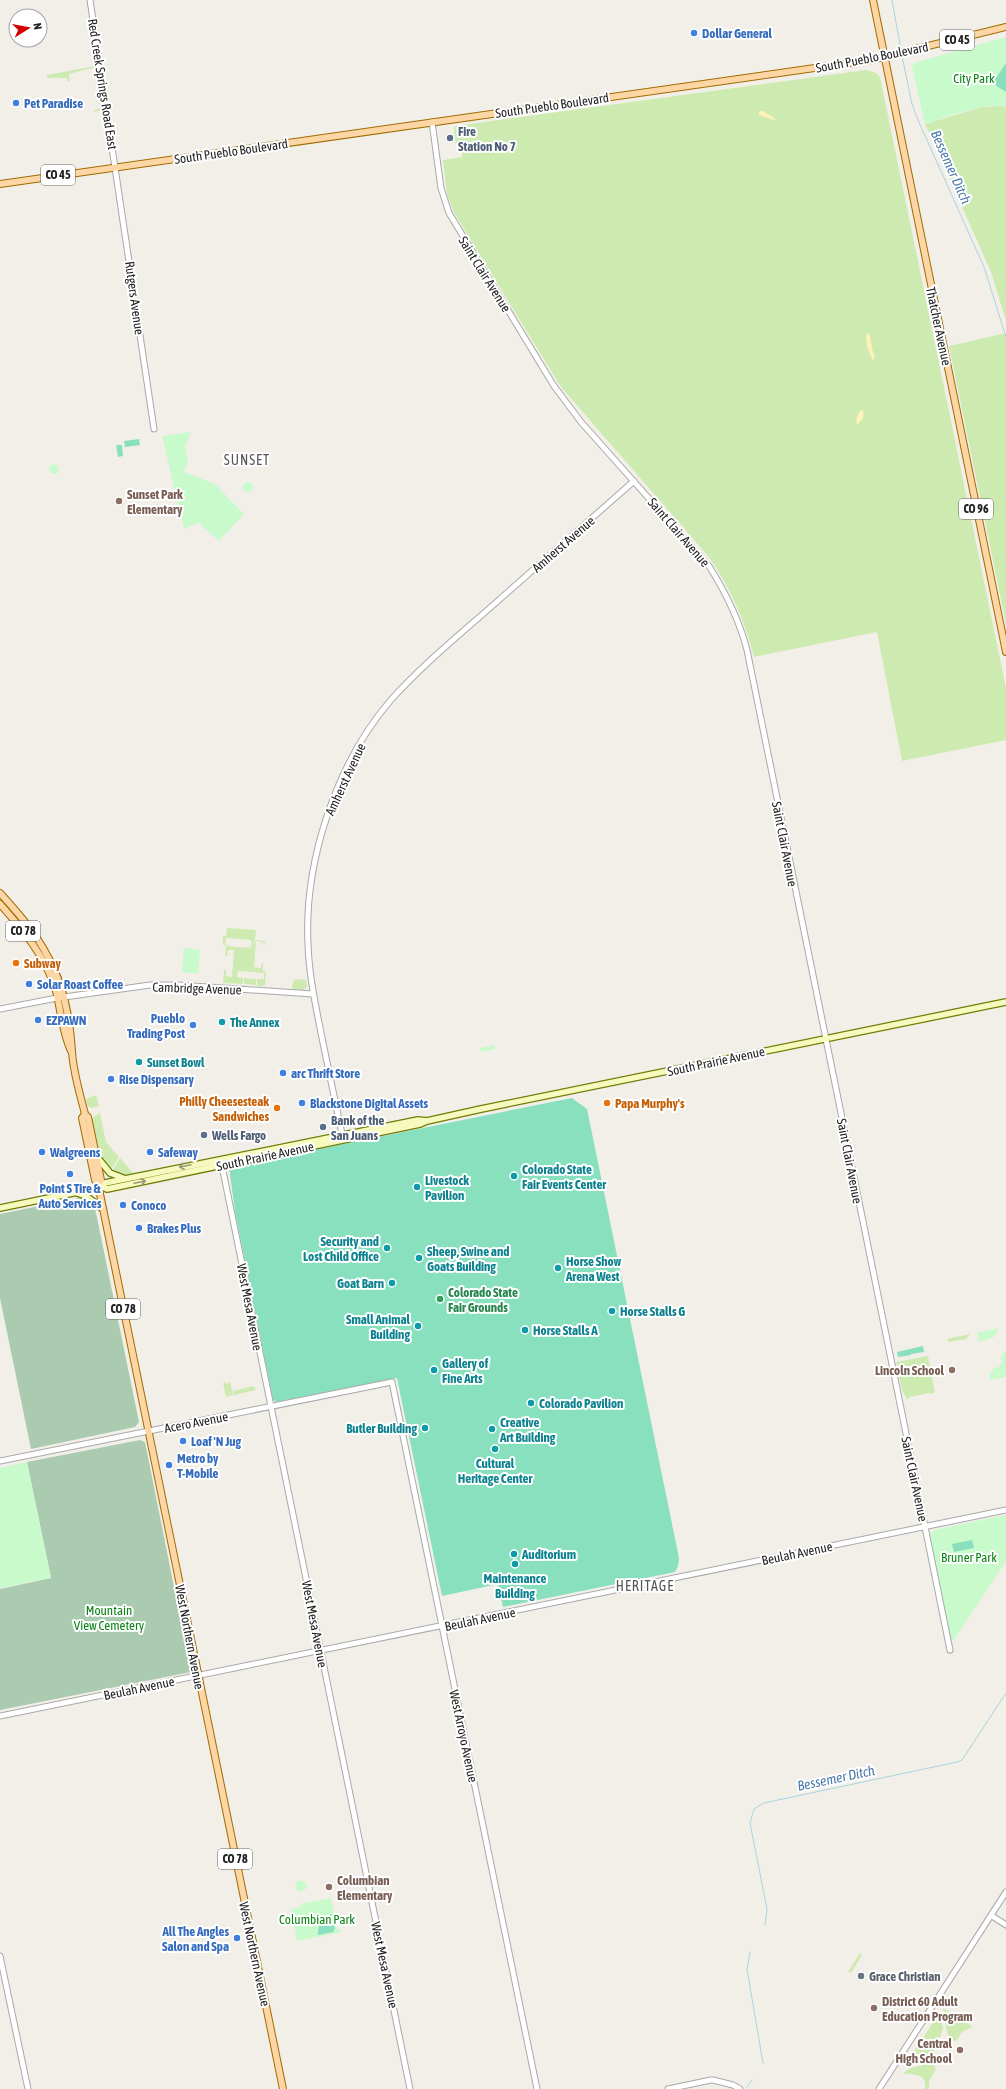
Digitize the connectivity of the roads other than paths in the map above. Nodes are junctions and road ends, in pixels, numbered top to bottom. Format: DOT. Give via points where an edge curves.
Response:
graph roads {
  1 [pos="90,0"];
  2 [pos="872,0"];
  3 [pos="1006,27"];
  4 [pos="884,58"];
  5 [pos="432,122"];
  6 [pos="116,167"];
  7 [pos="0,184"];
  8 [pos="154,429"];
  9 [pos="634,481"];
  10 [pos="1006,652"];
  11 [pos="0,893"];
  12 [pos="0,904"];
  13 [pos="313,994"];
  14 [pos="60,998"];
  15 [pos="1006,1002"];
  16 [pos="0,1009"];
  17 [pos="825,1039"];
  18 [pos="84,1114"];
  19 [pos="343,1137"];
  20 [pos="96,1155"];
  21 [pos="220,1159"];
  22 [pos="222,1166"];
  23 [pos="128,1178"];
  24 [pos="100,1186"];
  25 [pos="74,1192"];
  26 [pos="0,1208"];
  27 [pos="103,1209"];
  28 [pos="392,1382"];
  29 [pos="270,1408"];
  30 [pos="148,1432"];
  31 [pos="0,1461"];
  32 [pos="1006,1510"];
  33 [pos="925,1527"];
  34 [pos="442,1627"];
  35 [pos="950,1650"];
  36 [pos="320,1652"];
  37 [pos="198,1676"];
  38 [pos="0,1716"];
  39 [pos="1006,1892"];
  40 [pos="992,1916"];
  41 [pos="1006,1925"];
  42 [pos="0,1956"];
  43 [pos="28,2089"];
  44 [pos="282,2089"];
  45 [pos="410,2089"];
  46 [pos="536,2089"];
  47 [pos="668,2089"];
  48 [pos="740,2089"];
  49 [pos="879,2089"];
  1 -- 6 [label="street, Red Creek Springs Road East"];
  2 -- 4 [label="main road, Thatcher Avenue / CO 96"];
  3 -- 4 [label="main road, South Pueblo Boulevard / CO 45"];
  4 -- 5 [label="main road, South Pueblo Boulevard / CO 45"];
  4 -- 10 [label="main road, Thatcher Avenue / CO 96"];
  5 -- 6 [label="main road, South Pueblo Boulevard / CO 45"];
  5 -- 9 [label="street, Saint Clair Avenue" via="444,201 454,225 564,401"];
  6 -- 7 [label="main road, South Pueblo Boulevard / CO 45"];
  6 -- 8 [label="street, Rutgers Avenue"];
  9 -- 13 [label="street, Amherst Avenue" via="435,656 389,702 359,745 325,821 314,859 308,944"];
  9 -- 17 [label="street, Saint Clair Avenue" via="709,566 736,616 746,650"];
  11 -- 14 [label="main road, West Northern Avenue / CO 78" via="42,946 55,971"];
  12 -- 14 [label="main road, West Northern Avenue / CO 78" via="40,954"];
  13 -- 14 [label="street, Cambridge Avenue" via="163,984"];
  13 -- 19 [label="street, Amherst Avenue"];
  14 -- 16 [label="street, Cambridge Avenue"];
  14 -- 18 [label="main road, West Northern Avenue / CO 78" via="72,1040"];
  15 -- 17 [label="main road, South Prairie Avenue"];
  17 -- 19 [label="main road, South Prairie Avenue" via="420,1124"];
  17 -- 33 [label="street, Saint Clair Avenue"];
  18 -- 20 [label="main road, West Northern Avenue / CO 78" via="88,1117"];
  18 -- 24 [label="main road, West Northern Avenue / CO 78" via="82,1118 95,1180"];
  19 -- 21 [label="main road, South Prairie Avenue"];
  19 -- 22 [label="main road, South Prairie Avenue"];
  20 -- 23 [label="main road" via="110,1173"];
  20 -- 24 [label="main road, West Northern Avenue / CO 78"];
  21 -- 22 [label="street, West Mesa Avenue"];
  21 -- 23 [label="main road, South Prairie Avenue, one-way"];
  24 -- 22 [label="main road, South Prairie Avenue, one-way" via="106,1190"];
  22 -- 29 [label="street, West Mesa Avenue"];
  23 -- 24 [label="main road, South Prairie Avenue"];
  24 -- 25 [label="main road, South Prairie Avenue"];
  24 -- 27 [label="main road, West Northern Avenue / CO 78"];
  25 -- 26 [label="main road, South Prairie Avenue"];
  25 -- 27 [label="main road" via="86,1196"];
  27 -- 30 [label="main road, West Northern Avenue / CO 78"];
  28 -- 29 [label="street, Acero Avenue"];
  28 -- 34 [label="street, West Arroyo Avenue"];
  29 -- 30 [label="street, Acero Avenue"];
  29 -- 36 [label="street, West Mesa Avenue"];
  30 -- 31 [label="street, Acero Avenue"];
  30 -- 37 [label="main road, West Northern Avenue / CO 78"];
  32 -- 33 [label="street, Beulah Avenue"];
  33 -- 34 [label="street, Beulah Avenue"];
  33 -- 35 [label="street, Saint Clair Avenue"];
  34 -- 36 [label="street, Beulah Avenue"];
  34 -- 46 [label="street, West Arroyo Avenue"];
  36 -- 37 [label="street, Beulah Avenue"];
  36 -- 45 [label="street, West Mesa Avenue"];
  37 -- 38 [label="street, Beulah Avenue"];
  37 -- 44 [label="main road, West Northern Avenue / CO 78"];
  39 -- 40 [label="street"];
  40 -- 41 [label="street"];
  40 -- 49 [label="street"];
  42 -- 43 [label="street"];
  47 -- 48 [label="street" via="712,2080"];
}
